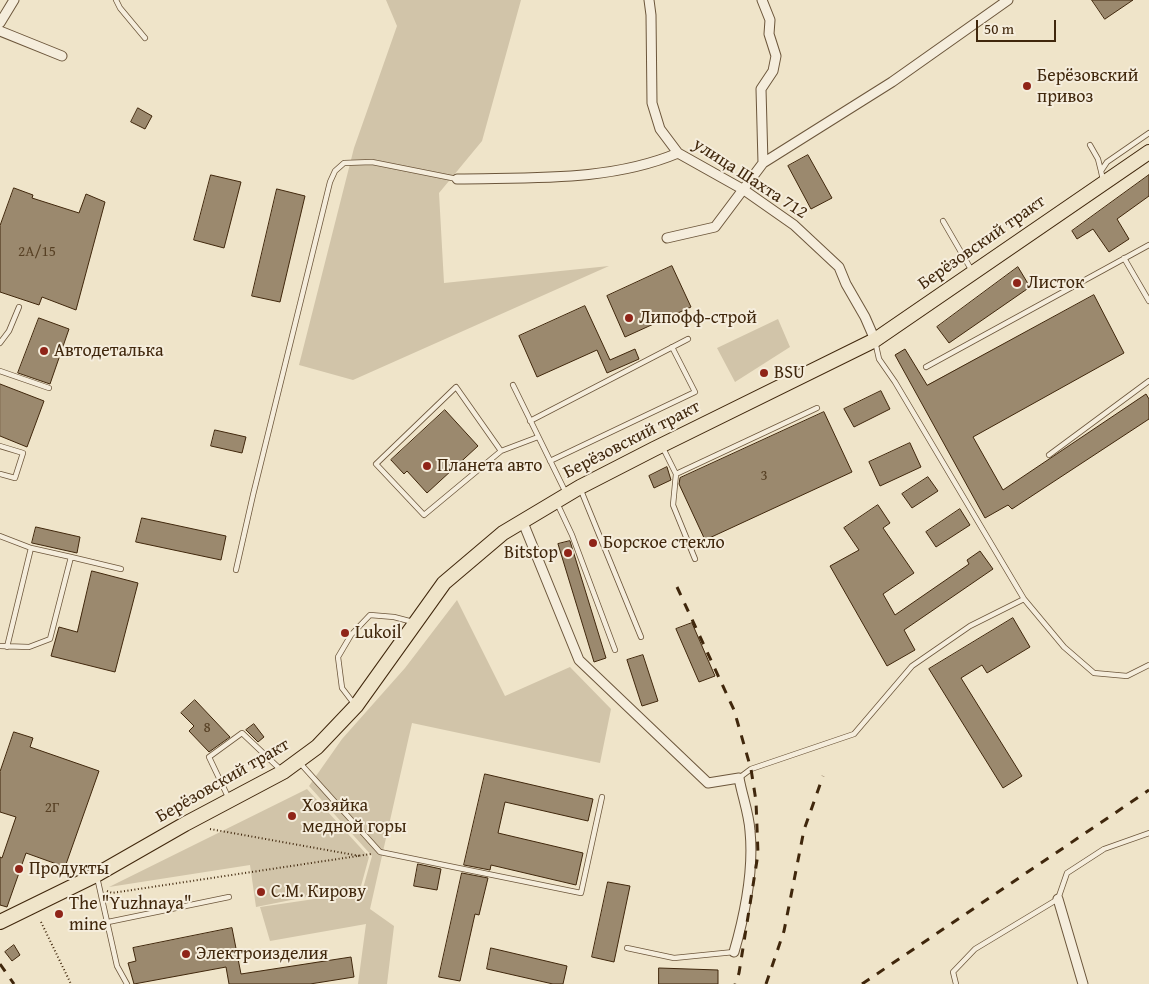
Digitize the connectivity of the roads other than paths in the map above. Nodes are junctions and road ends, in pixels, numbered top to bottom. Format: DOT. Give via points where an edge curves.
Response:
graph roads {
  1 [pos="14,0"];
  2 [pos="116,0"];
  3 [pos="649,0"];
  4 [pos="762,0"];
  5 [pos="1008,0"];
  6 [pos="0,23"];
  7 [pos="0,31"];
  8 [pos="145,38"];
  9 [pos="62,56"];
  10 [pos="1149,133"];
  11 [pos="1090,144"];
  12 [pos="1149,152"];
  13 [pos="678,153"];
  14 [pos="763,163"];
  15 [pos="1102,177"];
  16 [pos="457,179"];
  17 [pos="744,190"];
  18 [pos="943,222"];
  19 [pos="667,238"];
  20 [pos="1149,245"];
  21 [pos="1124,258"];
  22 [pos="972,272"];
  23 [pos="1149,301"];
  24 [pos="19,307"];
  25 [pos="688,339"];
  26 [pos="875,340"];
  27 [pos="0,343"];
  28 [pos="672,348"];
  29 [pos="926,367"];
  30 [pos="0,371"];
  31 [pos="1149,381"];
  32 [pos="513,385"];
  33 [pos="49,388"];
  34 [pos="817,408"];
  35 [pos="530,421"];
  36 [pos="538,437"];
  37 [pos="661,445"];
  38 [pos="0,446"];
  39 [pos="501,451"];
  40 [pos="1048,455"];
  41 [pos="550,461"];
  42 [pos="0,474"];
  43 [pos="676,474"];
  44 [pos="580,487"];
  45 [pos="561,498"];
  46 [pos="522,520"];
  47 [pos="0,536"];
  48 [pos="31,548"];
  49 [pos="71,557"];
  50 [pos="695,559"];
  51 [pos="121,569"];
  52 [pos="236,570"];
  53 [pos="1024,599"];
  54 [pos="416,623"];
  55 [pos="641,637"];
  56 [pos="0,646"];
  57 [pos="7,647"];
  58 [pos="615,650"];
  59 [pos="1149,665"];
  60 [pos="356,706"];
  61 [pos="298,761"];
  62 [pos="283,772"];
  63 [pos="738,778"];
  64 [pos="602,797"];
  65 [pos="230,801"];
  66 [pos="1149,833"];
  67 [pos="98,882"];
  68 [pos="229,897"];
  69 [pos="1058,899"];
  70 [pos="0,922"];
  71 [pos="108,922"];
  72 [pos="627,948"];
  73 [pos="734,952"];
  74 [pos="127,984"];
  75 [pos="956,984"];
  76 [pos="1083,984"];
  1 -- 6 [label="street"];
  2 -- 8 [label="lane"];
  3 -- 13 [label="street, улица Шахта 712" via="652,103 660,129"];
  4 -- 14 [label="street" via="770,20 769,34 776,56 773,71 761,90"];
  5 -- 14 [label="street" via="892,82"];
  7 -- 9 [label="street"];
  10 -- 15 [label="lane" via="1107,162"];
  11 -- 15 [label="lane"];
  12 -- 15 [label="main road, Берёзовский тракт"];
  13 -- 16 [label="street" via="656,162 592,175"];
  13 -- 17 [label="street, улица Шахта 712"];
  14 -- 17 [label="street"];
  15 -- 22 [label="main road, Берёзовский тракт"];
  16 -- 52 [label="lane" via="372,162 344,163 335,171"];
  17 -- 19 [label="street" via="715,227"];
  17 -- 26 [label="street, улица Шахта 712" via="794,225 839,267"];
  18 -- 22 [label="lane"];
  20 -- 21 [label="lane"];
  21 -- 23 [label="lane"];
  21 -- 29 [label="lane"];
  22 -- 26 [label="main road, Берёзовский тракт"];
  24 -- 27 [label="lane"];
  25 -- 28 [label="lane"];
  26 -- 37 [label="main road, Берёзовский тракт"];
  26 -- 53 [label="lane" via="879,358"];
  28 -- 35 [label="lane"];
  28 -- 41 [label="lane" via="695,392"];
  30 -- 33 [label="lane"];
  31 -- 40 [label="lane"];
  32 -- 35 [label="lane"];
  34 -- 43 [label="lane"];
  35 -- 36 [label="lane"];
  36 -- 39 [label="lane"];
  36 -- 41 [label="lane"];
  37 -- 43 [label="lane"];
  37 -- 44 [label="main road, Берёзовский тракт"];
  38 -- 42 [label="lane" via="23,453 15,478"];
  39 -- 39 [label="lane" via="424,515 376,464 456,387"];
  41 -- 45 [label="lane"];
  43 -- 50 [label="lane" via="673,505"];
  44 -- 45 [label="main road, Берёзовский тракт"];
  44 -- 55 [label="lane"];
  45 -- 46 [label="main road, Берёзовский тракт"];
  45 -- 58 [label="lane"];
  46 -- 54 [label="main road, Берёзовский тракт" via="444,583"];
  46 -- 63 [label="street" via="579,660 708,783"];
  47 -- 48 [label="lane"];
  48 -- 49 [label="lane"];
  48 -- 57 [label="lane"];
  49 -- 51 [label="lane"];
  49 -- 57 [label="lane" via="50,639 29,647"];
  53 -- 59 [label="lane" via="1064,647 1094,673 1127,676"];
  53 -- 63 [label="lane" via="970,626 912,666 854,734 751,769"];
  54 -- 60 [label="main road, Берёзовский тракт"];
  54 -- 60 [label="lane" via="370,615 351,635 338,657 342,688"];
  56 -- 57 [label="lane"];
  60 -- 61 [label="main road, Берёзовский тракт" via="317,747"];
  61 -- 62 [label="main road, Берёзовский тракт"];
  61 -- 64 [label="lane" via="380,852 581,893"];
  62 -- 65 [label="main road, Берёзовский тракт"];
  62 -- 65 [label="lane" via="242,733 209,757"];
  63 -- 73 [label="street" via="750,830 750,876"];
  65 -- 67 [label="main road, Берёзовский тракт"];
  66 -- 69 [label="lane" via="1104,849 1067,873"];
  67 -- 70 [label="main road, Берёзовский тракт"];
  67 -- 71 [label="lane"];
  68 -- 71 [label="lane"];
  69 -- 75 [label="lane" via="975,949 953,972"];
  69 -- 76 [label="street"];
  71 -- 74 [label="lane" via="117,966"];
  72 -- 73 [label="lane" via="674,958"];
}
